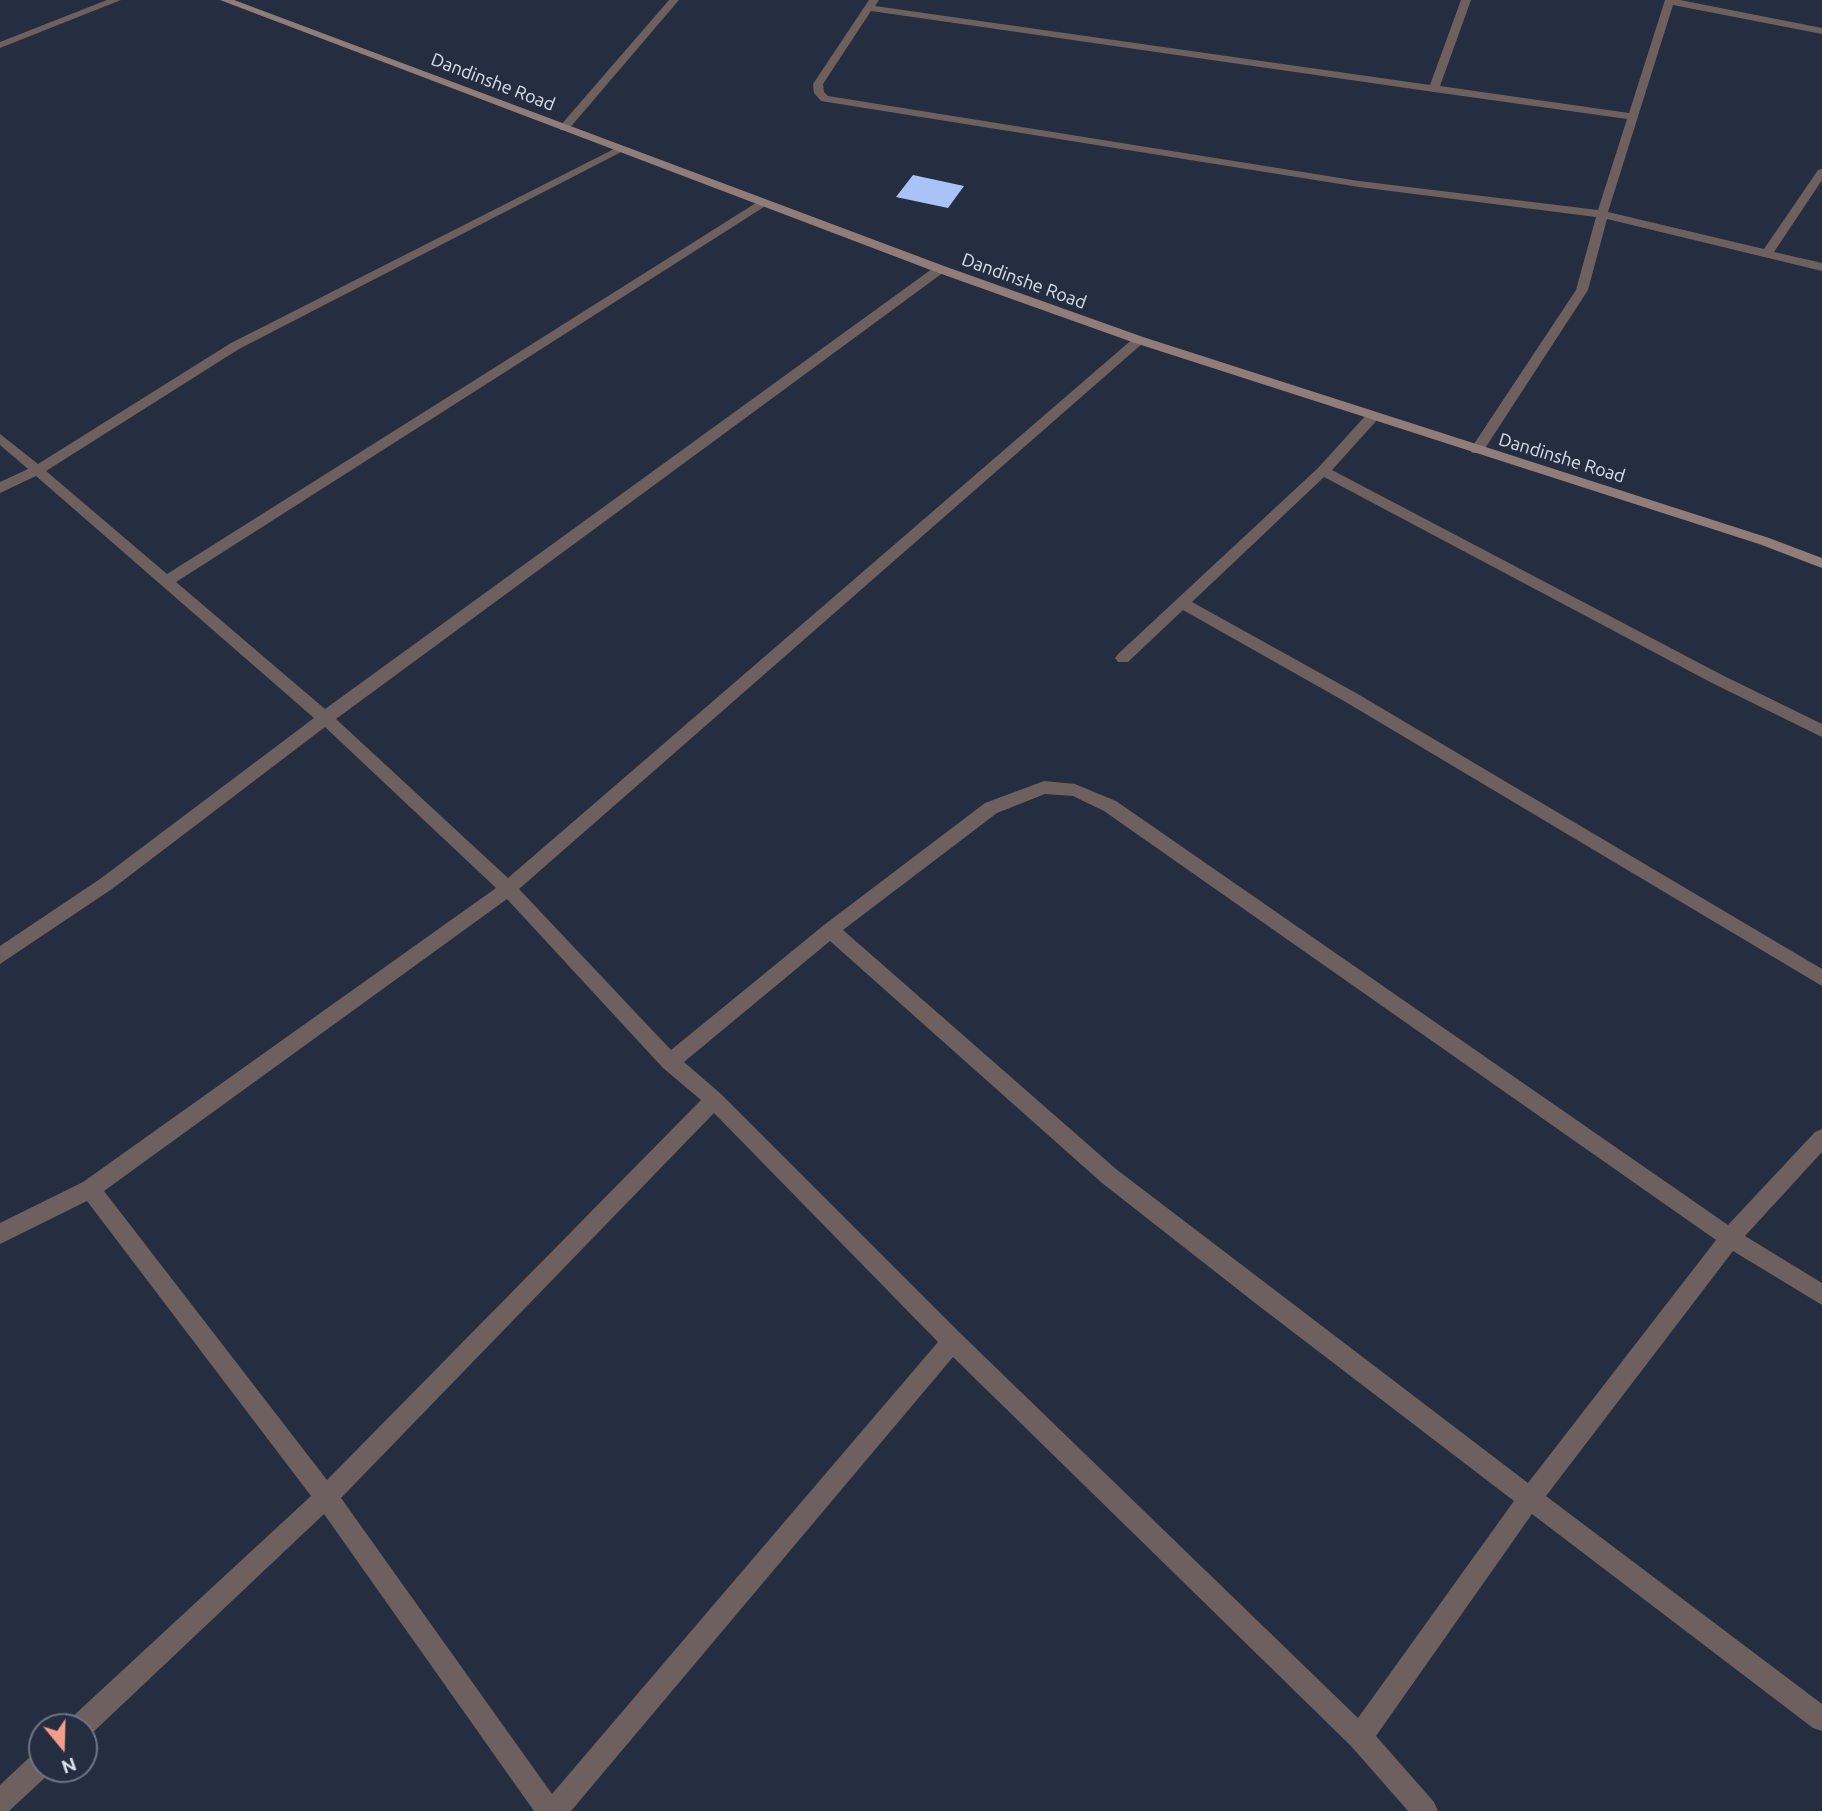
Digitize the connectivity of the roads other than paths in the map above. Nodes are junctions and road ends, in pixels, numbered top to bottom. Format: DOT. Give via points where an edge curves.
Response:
graph roads {
  1 [pos="116,0"];
  2 [pos="225,0"];
  3 [pos="674,0"];
  4 [pos="1466,0"];
  5 [pos="1670,1"];
  6 [pos="872,4"];
  7 [pos="1822,32"];
  8 [pos="0,45"];
  9 [pos="1434,89"];
  10 [pos="1632,117"];
  11 [pos="564,128"];
  12 [pos="622,149"];
  13 [pos="1822,172"];
  14 [pos="764,203"];
  15 [pos="1602,214"];
  16 [pos="1768,252"];
  17 [pos="1822,267"];
  18 [pos="940,269"];
  19 [pos="1139,340"];
  20 [pos="1373,416"];
  21 [pos="0,438"];
  22 [pos="1477,450"];
  23 [pos="36,471"];
  24 [pos="1323,471"];
  25 [pos="0,488"];
  26 [pos="1822,563"];
  27 [pos="166,581"];
  28 [pos="1182,603"];
  29 [pos="1123,658"];
  30 [pos="326,719"];
  31 [pos="1822,731"];
  32 [pos="508,889"];
  33 [pos="830,930"];
  34 [pos="0,956"];
  35 [pos="1822,978"];
  36 [pos="670,1062"];
  37 [pos="714,1101"];
  38 [pos="1822,1138"];
  39 [pos="90,1189"];
  40 [pos="0,1234"];
  41 [pos="1730,1238"];
  42 [pos="1822,1295"];
  43 [pos="952,1340"];
  44 [pos="326,1497"];
  45 [pos="1530,1498"];
  46 [pos="95,1713"];
  47 [pos="1822,1719"];
  48 [pos="1360,1737"];
  49 [pos="28,1776"];
  50 [pos="0,1802"];
  51 [pos="551,1811"];
  52 [pos="1424,1811"];
  1 -- 8 [label="street"];
  2 -- 11 [label="street, Dandinshe Road"];
  3 -- 11 [label="street"];
  4 -- 9 [label="street"];
  5 -- 7 [label="street"];
  5 -- 10 [label="street"];
  6 -- 9 [label="street"];
  6 -- 15 [label="street" via="818,84 825,99 1359,184"];
  9 -- 10 [label="street"];
  10 -- 15 [label="street"];
  11 -- 12 [label="street, Dandinshe Road"];
  12 -- 14 [label="street, Dandinshe Road"];
  12 -- 23 [label="street" via="235,346"];
  13 -- 16 [label="street"];
  14 -- 18 [label="street, Dandinshe Road"];
  14 -- 27 [label="street"];
  15 -- 16 [label="street"];
  15 -- 22 [label="street" via="1582,290"];
  16 -- 17 [label="street"];
  18 -- 19 [label="street, Dandinshe Road"];
  18 -- 30 [label="street"];
  19 -- 20 [label="street, Dandinshe Road"];
  19 -- 32 [label="street"];
  20 -- 22 [label="street, Dandinshe Road"];
  20 -- 24 [label="street"];
  21 -- 23 [label="street"];
  22 -- 26 [label="street, Dandinshe Road"];
  23 -- 25 [label="street"];
  23 -- 27 [label="street"];
  24 -- 28 [label="street"];
  24 -- 31 [label="street"];
  27 -- 30 [label="street"];
  28 -- 29 [label="street"];
  28 -- 35 [label="street" via="1350,697"];
  30 -- 32 [label="street"];
  30 -- 34 [label="street" via="106,884"];
  32 -- 36 [label="street"];
  32 -- 39 [label="street"];
  33 -- 36 [label="street"];
  33 -- 41 [label="street" via="991,808 1044,787 1075,790 1111,806"];
  33 -- 45 [label="street" via="1109,1176"];
  36 -- 37 [label="street"];
  37 -- 43 [label="street"];
  37 -- 44 [label="street"];
  38 -- 41 [label="street"];
  39 -- 40 [label="street"];
  39 -- 44 [label="street"];
  41 -- 42 [label="street"];
  41 -- 45 [label="street"];
  43 -- 48 [label="street"];
  43 -- 51 [label="street"];
  44 -- 46 [label="street"];
  44 -- 51 [label="street"];
  45 -- 47 [label="street"];
  45 -- 48 [label="street"];
  48 -- 52 [label="street"];
  49 -- 50 [label="street"];
}
